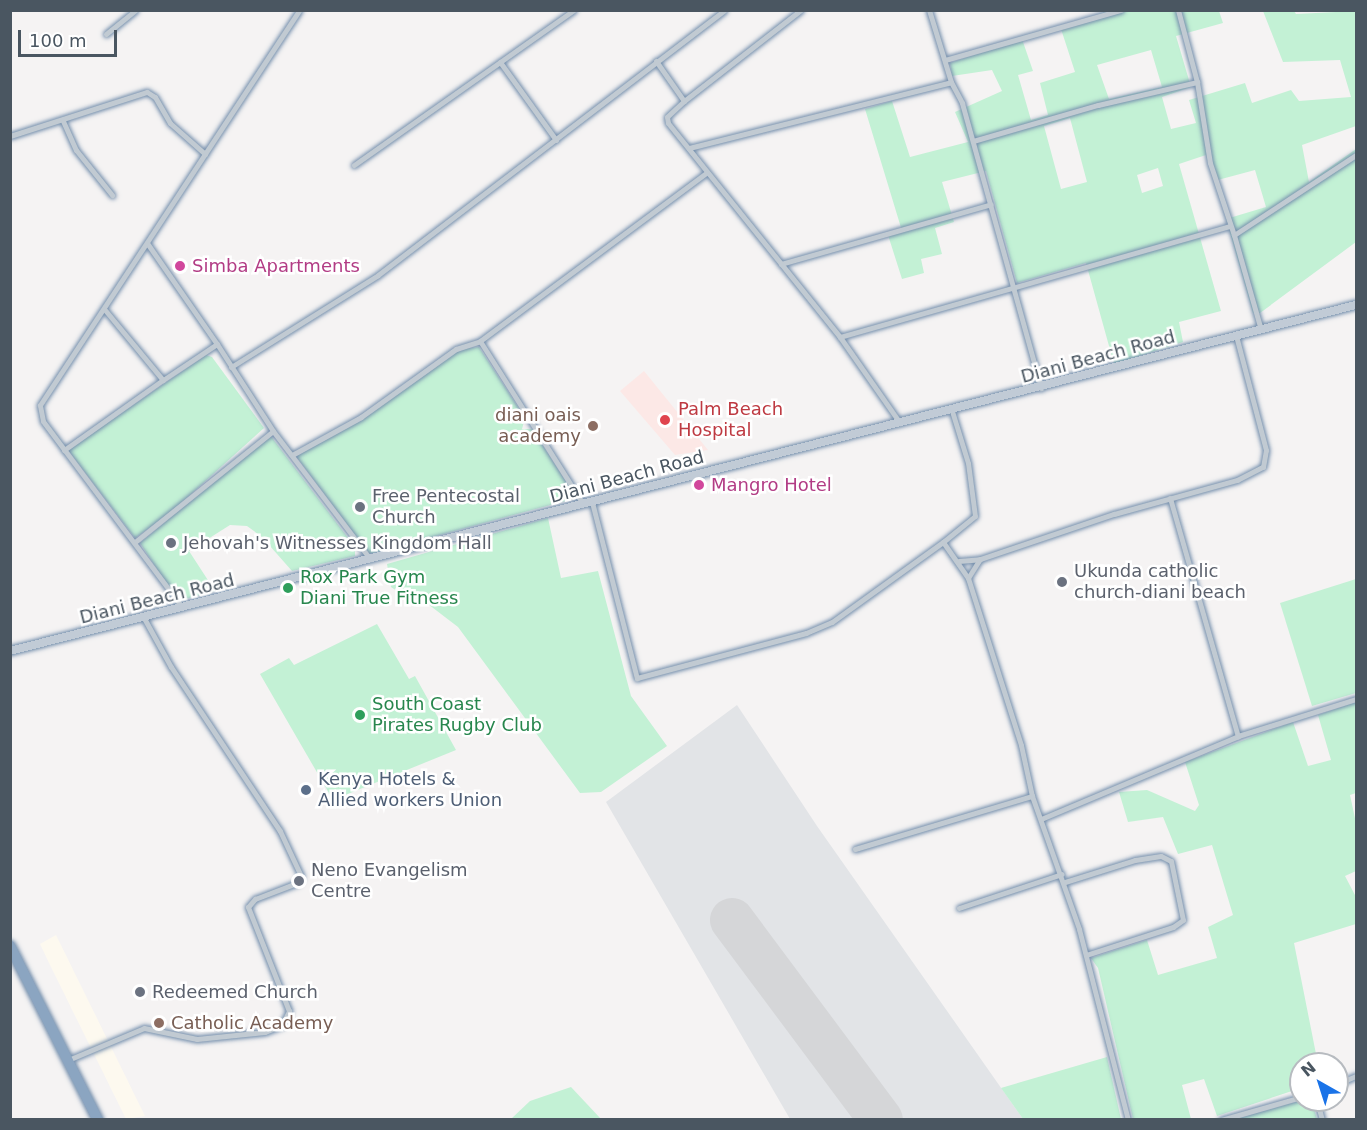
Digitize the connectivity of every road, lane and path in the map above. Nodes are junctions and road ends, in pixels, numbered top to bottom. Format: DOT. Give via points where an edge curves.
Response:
graph roads {
  1 [pos="136,10"];
  2 [pos="299,10"];
  3 [pos="560,10"];
  4 [pos="574,10"];
  5 [pos="724,10"];
  6 [pos="801,10"];
  7 [pos="929,10"];
  8 [pos="1121,10"];
  9 [pos="1178,10"];
  10 [pos="565,17"];
  11 [pos="106,34"];
  12 [pos="945,60"];
  13 [pos="656,61"];
  14 [pos="500,62"];
  15 [pos="951,82"];
  16 [pos="1197,82"];
  17 [pos="684,101"];
  18 [pos="63,122"];
  19 [pos="10,136"];
  20 [pos="556,140"];
  21 [pos="973,141"];
  22 [pos="688,148"];
  23 [pos="205,154"];
  24 [pos="1356,155"];
  25 [pos="354,165"];
  26 [pos="706,173"];
  27 [pos="112,195"];
  28 [pos="991,204"];
  29 [pos="1230,226"];
  30 [pos="1234,235"];
  31 [pos="147,243"];
  32 [pos="781,264"];
  33 [pos="1014,288"];
  34 [pos="1356,305"];
  35 [pos="105,310"];
  36 [pos="1261,330"];
  37 [pos="1236,336"];
  38 [pos="840,337"];
  39 [pos="480,341"];
  40 [pos="217,344"];
  41 [pos="231,368"];
  42 [pos="163,380"];
  43 [pos="1041,388"];
  44 [pos="952,411"];
  45 [pos="900,423"];
  46 [pos="273,431"];
  47 [pos="64,450"];
  48 [pos="292,455"];
  49 [pos="1170,498"];
  50 [pos="592,502"];
  51 [pos="583,504"];
  52 [pos="135,542"];
  53 [pos="943,542"];
  54 [pos="370,559"];
  55 [pos="980,559"];
  56 [pos="959,561"];
  57 [pos="968,578"];
  58 [pos="182,607"];
  59 [pos="144,618"];
  60 [pos="10,651"];
  61 [pos="1356,699"];
  62 [pos="1238,736"];
  63 [pos="1032,796"];
  64 [pos="1041,819"];
  65 [pos="855,849"];
  66 [pos="1062,874"];
  67 [pos="1065,882"];
  68 [pos="959,908"];
  69 [pos="10,946"];
  70 [pos="1086,955"];
  71 [pos="68,1060"];
  72 [pos="1289,1100"];
  73 [pos="98,1119"];
  74 [pos="1128,1119"];
  75 [pos="1221,1119"];
  1 -- 11 [label="street"];
  2 -- 23 [label="street"];
  3 -- 10 [label="street"];
  4 -- 10 [label="street"];
  5 -- 13 [label="street"];
  6 -- 17 [label="street"];
  7 -- 12 [label="street"];
  8 -- 12 [label="street"];
  9 -- 16 [label="street"];
  10 -- 14 [label="street"];
  12 -- 15 [label="street"];
  13 -- 17 [label="street"];
  13 -- 20 [label="street"];
  14 -- 20 [label="street"];
  14 -- 25 [label="street"];
  15 -- 21 [label="street"];
  15 -- 22 [label="street"];
  16 -- 21 [label="street"];
  16 -- 29 [label="street" via="1210,163"];
  17 -- 22 [label="street" via="667,119"];
  18 -- 19 [label="street"];
  18 -- 23 [label="street" via="147,92 155,96 170,123"];
  18 -- 27 [label="street" via="76,150"];
  20 -- 41 [label="street" via="378,275"];
  21 -- 28 [label="street"];
  22 -- 26 [label="street"];
  23 -- 31 [label="street"];
  24 -- 30 [label="street"];
  26 -- 32 [label="street"];
  26 -- 39 [label="street"];
  28 -- 32 [label="street"];
  28 -- 33 [label="street"];
  29 -- 30 [label="street"];
  29 -- 33 [label="street"];
  30 -- 36 [label="street"];
  31 -- 35 [label="street"];
  31 -- 40 [label="street"];
  32 -- 38 [label="street"];
  33 -- 38 [label="street"];
  33 -- 43 [label="street"];
  34 -- 36 [label="main road, Diani Beach Road"];
  35 -- 42 [label="street"];
  35 -- 47 [label="street" via="40,405 41,418"];
  36 -- 37 [label="main road, Diani Beach Road"];
  37 -- 43 [label="main road, Diani Beach Road"];
  37 -- 49 [label="street" via="1266,450 1264,464 1237,480"];
  38 -- 45 [label="street"];
  39 -- 48 [label="street" via="456,349 361,417"];
  39 -- 51 [label="street"];
  40 -- 41 [label="street"];
  40 -- 42 [label="street"];
  41 -- 46 [label="street"];
  42 -- 47 [label="street"];
  43 -- 44 [label="main road, Diani Beach Road"];
  44 -- 45 [label="main road, Diani Beach Road"];
  44 -- 53 [label="street" via="968,463 975,516"];
  45 -- 50 [label="main road, Diani Beach Road"];
  46 -- 48 [label="street"];
  46 -- 52 [label="street"];
  47 -- 52 [label="street"];
  48 -- 54 [label="street"];
  49 -- 55 [label="street"];
  49 -- 62 [label="street"];
  50 -- 51 [label="main road, Diani Beach Road"];
  50 -- 53 [label="street" via="637,678 806,633 832,622"];
  51 -- 54 [label="main road, Diani Beach Road"];
  52 -- 58 [label="street"];
  53 -- 56 [label="street"];
  54 -- 58 [label="main road, Diani Beach Road"];
  55 -- 56 [label="street"];
  55 -- 57 [label="street"];
  56 -- 57 [label="street"];
  57 -- 63 [label="street" via="1021,745"];
  58 -- 59 [label="main road, Diani Beach Road"];
  59 -- 60 [label="main road, Diani Beach Road"];
  59 -- 71 [label="street" via="171,667 280,831 301,876 297,883 255,899 248,907 289,1011 282,1025 265,1032 197,1039 144,1028"];
  61 -- 62 [label="street"];
  62 -- 64 [label="street"];
  63 -- 64 [label="street"];
  63 -- 65 [label="street"];
  64 -- 66 [label="street"];
  66 -- 67 [label="street"];
  66 -- 68 [label="street"];
  67 -- 70 [label="street"];
  67 -- 70 [label="street" via="1135,860 1161,856 1172,861 1183,920 1173,927"];
  69 -- 71 [label="highway"];
  70 -- 74 [label="street"];
  71 -- 73 [label="highway"];
  72 -- 75 [label="street"];
}
